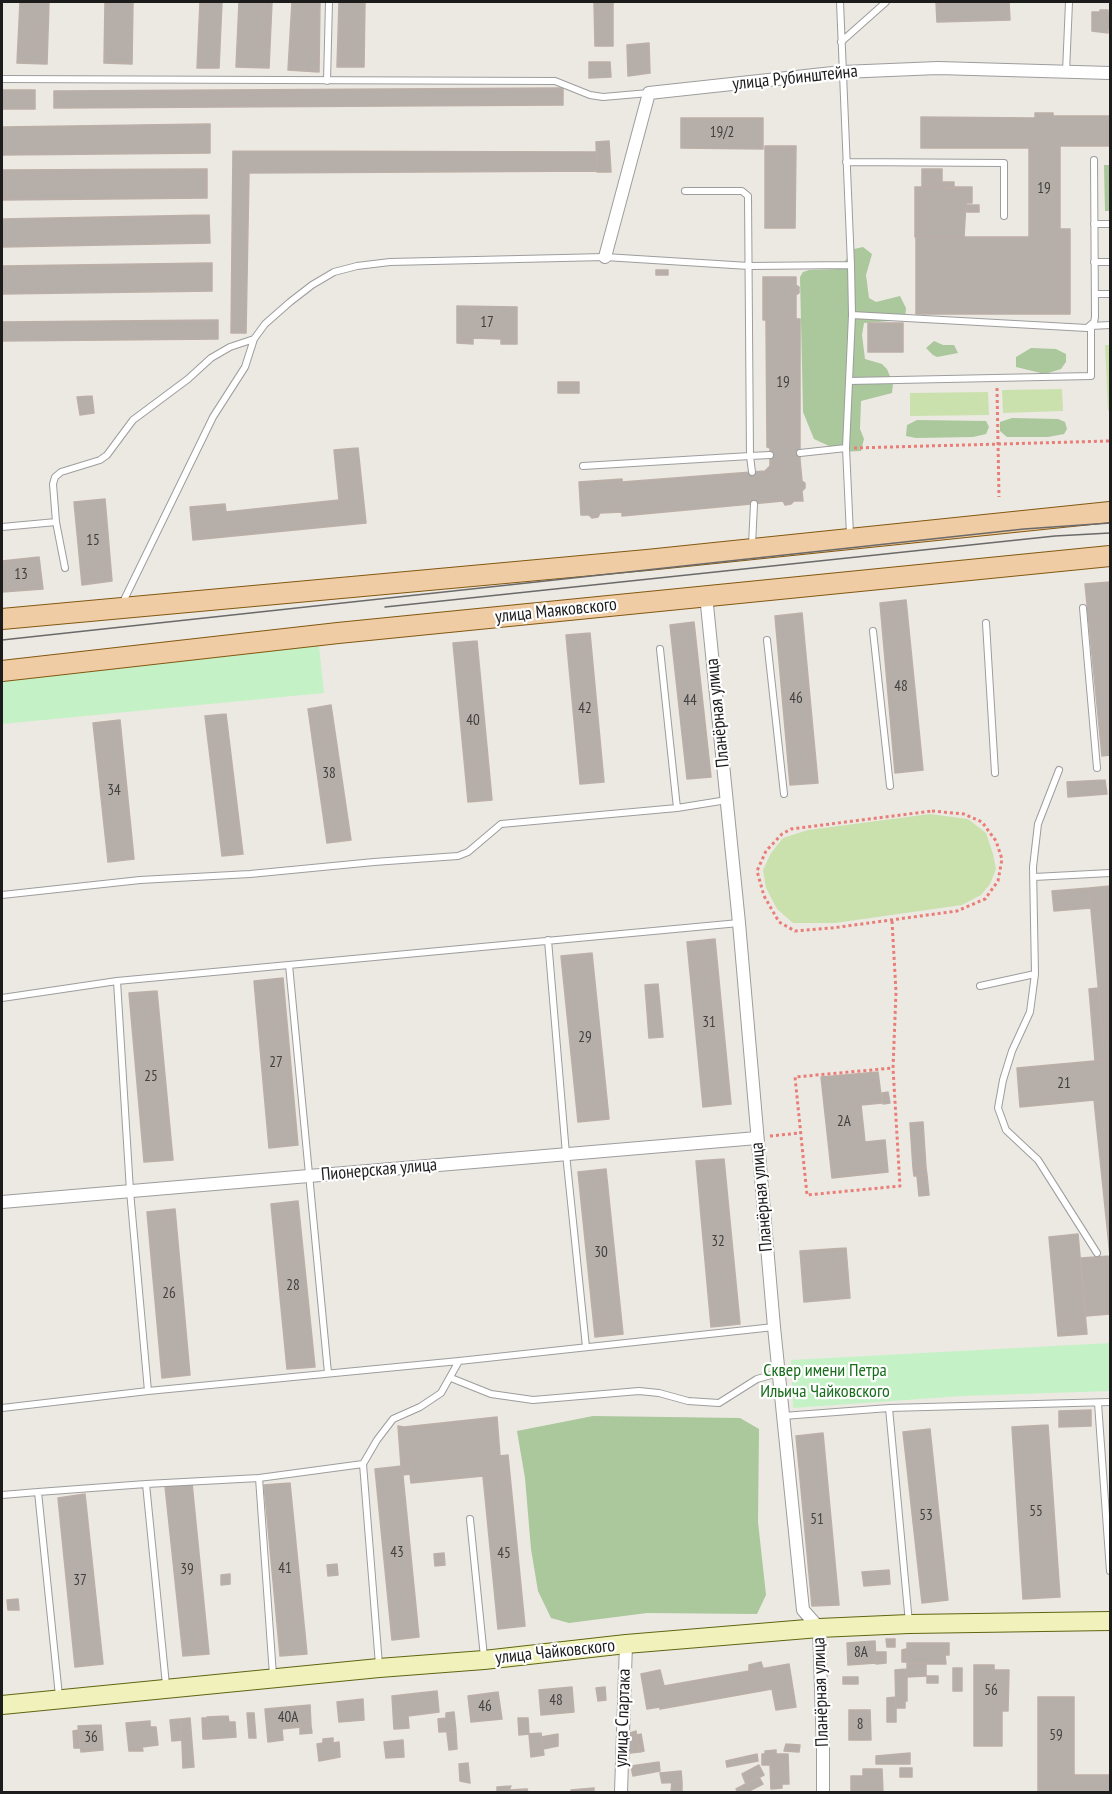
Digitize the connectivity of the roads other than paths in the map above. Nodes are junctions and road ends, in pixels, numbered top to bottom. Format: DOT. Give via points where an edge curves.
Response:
graph roads {
  1 [pos="329,2"];
  2 [pos="840,2"];
  3 [pos="886,2"];
  4 [pos="1069,2"];
  5 [pos="841,42"];
  6 [pos="842,72"];
  7 [pos="1066,72"];
  8 [pos="1110,73"];
  9 [pos="2,79"];
  10 [pos="327,81"];
  11 [pos="649,93"];
  12 [pos="1094,160"];
  13 [pos="846,162"];
  14 [pos="685,191"];
  15 [pos="1004,216"];
  16 [pos="1094,224"];
  17 [pos="1110,224"];
  18 [pos="605,257"];
  19 [pos="1094,262"];
  20 [pos="1110,262"];
  21 [pos="851,265"];
  22 [pos="749,266"];
  23 [pos="1095,294"];
  24 [pos="1110,294"];
  25 [pos="852,315"];
  26 [pos="1110,325"];
  27 [pos="1091,326"];
  28 [pos="254,339"];
  29 [pos="849,381"];
  30 [pos="846,448"];
  31 [pos="800,453"];
  32 [pos="770,455"];
  33 [pos="750,456"];
  34 [pos="583,466"];
  35 [pos="752,472"];
  36 [pos="754,504"];
  37 [pos="1110,512"];
  38 [pos="57,522"];
  39 [pos="2,527"];
  40 [pos="850,539"];
  41 [pos="752,549"];
  42 [pos="1110,556"];
  43 [pos="64,568"];
  44 [pos="706,595"];
  45 [pos="120,608"];
  46 [pos="1083,608"];
  47 [pos="2,619"];
  48 [pos="986,623"];
  49 [pos="873,631"];
  50 [pos="767,640"];
  51 [pos="660,649"];
  52 [pos="2,671"];
  53 [pos="1097,768"];
  54 [pos="1059,770"];
  55 [pos="995,772"];
  56 [pos="890,786"];
  57 [pos="784,794"];
  58 [pos="727,800"];
  59 [pos="677,808"];
  60 [pos="1110,873"];
  61 [pos="1034,877"];
  62 [pos="2,894"];
  63 [pos="739,922"];
  64 [pos="548,940"];
  65 [pos="289,965"];
  66 [pos="1035,974"];
  67 [pos="117,981"];
  68 [pos="980,986"];
  69 [pos="2,998"];
  70 [pos="757,1138"];
  71 [pos="566,1154"];
  72 [pos="307,1176"];
  73 [pos="130,1191"];
  74 [pos="2,1202"];
  75 [pos="1097,1253"];
  76 [pos="774,1327"];
  77 [pos="586,1347"];
  78 [pos="459,1361"];
  79 [pos="779,1372"];
  80 [pos="328,1373"];
  81 [pos="451,1378"];
  82 [pos="148,1391"];
  83 [pos="1110,1402"];
  84 [pos="1098,1403"];
  85 [pos="2,1408"];
  86 [pos="889,1408"];
  87 [pos="782,1416"];
  88 [pos="363,1464"];
  89 [pos="259,1478"];
  90 [pos="147,1484"];
  91 [pos="38,1492"];
  92 [pos="2,1496"];
  93 [pos="470,1520"];
  94 [pos="1110,1571"];
  95 [pos="1110,1622"];
  96 [pos="909,1624"];
  97 [pos="819,1628"];
  98 [pos="626,1644"];
  99 [pos="484,1660"];
  100 [pos="379,1668"];
  101 [pos="273,1679"];
  102 [pos="166,1689"];
  103 [pos="59,1700"];
  104 [pos="2,1705"];
  105 [pos="621,1792"];
  106 [pos="823,1792"];
  1 -- 10 [label="lane"];
  2 -- 5 [label="lane"];
  3 -- 5 [label="lane"];
  4 -- 7 [label="lane"];
  5 -- 6 [label="lane"];
  6 -- 7 [label="street, улица Рубинштейна" via="938,68"];
  6 -- 11 [label="street, улица Рубинштейна"];
  6 -- 13 [label="lane"];
  7 -- 8 [label="street, улица Рубинштейна"];
  9 -- 10 [label="lane"];
  10 -- 11 [label="lane" via="555,81 603,97"];
  11 -- 18 [label="street"];
  12 -- 16 [label="lane"];
  13 -- 15 [label="lane" via="1004,163"];
  13 -- 21 [label="lane"];
  14 -- 22 [label="lane" via="747,193"];
  16 -- 17 [label="lane"];
  16 -- 19 [label="lane"];
  18 -- 22 [label="lane"];
  18 -- 28 [label="lane" via="357,266 334,272 312,285 265,324"];
  19 -- 20 [label="lane"];
  19 -- 23 [label="lane"];
  21 -- 22 [label="lane"];
  21 -- 25 [label="lane"];
  22 -- 33 [label="lane"];
  23 -- 24 [label="lane"];
  23 -- 27 [label="lane"];
  25 -- 27 [label="lane" via="1082,329"];
  25 -- 29 [label="lane"];
  26 -- 27 [label="lane"];
  27 -- 29 [label="lane" via="1091,376"];
  28 -- 38 [label="lane" via="211,358 133,420 100,460 58,474 53,484"];
  28 -- 45 [label="lane" via="245,367 213,417"];
  29 -- 30 [label="lane"];
  30 -- 31 [label="lane"];
  30 -- 40 [label="lane"];
  32 -- 33 [label="lane"];
  33 -- 34 [label="lane"];
  33 -- 35 [label="lane"];
  36 -- 41 [label="lane"];
  37 -- 40 [label="main road"];
  38 -- 39 [label="lane"];
  38 -- 43 [label="lane"];
  40 -- 41 [label="main road"];
  41 -- 45 [label="main road"];
  42 -- 44 [label="main road, улица Маяковского"];
  44 -- 52 [label="main road, улица Маяковского"];
  44 -- 58 [label="street, Планёрная улица"];
  45 -- 47 [label="main road"];
  46 -- 53 [label="lane"];
  48 -- 55 [label="lane"];
  49 -- 56 [label="lane"];
  50 -- 57 [label="lane"];
  51 -- 59 [label="lane"];
  54 -- 61 [label="lane" via="1038,824"];
  58 -- 59 [label="lane"];
  58 -- 63 [label="street, Планёрная улица"];
  59 -- 62 [label="lane" via="501,824 458,856"];
  60 -- 61 [label="lane"];
  61 -- 66 [label="lane"];
  63 -- 64 [label="lane"];
  63 -- 70 [label="street, Планёрная улица"];
  64 -- 65 [label="lane"];
  64 -- 71 [label="lane"];
  65 -- 67 [label="lane"];
  65 -- 72 [label="lane"];
  66 -- 68 [label="lane"];
  66 -- 75 [label="lane" via="1030,1012 1012,1051 998,1108 1006,1130 1038,1160"];
  67 -- 69 [label="lane"];
  67 -- 73 [label="lane"];
  70 -- 71 [label="street, Пионерская улица"];
  70 -- 76 [label="street, Планёрная улица"];
  71 -- 72 [label="street, Пионерская улица"];
  71 -- 77 [label="lane"];
  72 -- 73 [label="street, Пионерская улица"];
  72 -- 80 [label="lane"];
  73 -- 74 [label="street, Пионерская улица"];
  73 -- 82 [label="lane"];
  76 -- 77 [label="lane"];
  76 -- 79 [label="street, Планёрная улица"];
  77 -- 78 [label="lane"];
  78 -- 80 [label="lane"];
  78 -- 81 [label="lane"];
  79 -- 81 [label="lane" via="757,1379 718,1403 639,1391 533,1400 491,1394"];
  79 -- 87 [label="street, Планёрная улица"];
  80 -- 82 [label="lane"];
  81 -- 88 [label="lane" via="441,1393 393,1419"];
  82 -- 85 [label="lane"];
  83 -- 84 [label="lane"];
  84 -- 86 [label="lane"];
  84 -- 94 [label="lane"];
  86 -- 87 [label="lane"];
  86 -- 96 [label="lane"];
  87 -- 97 [label="street, Планёрная улица" via="803,1610"];
  88 -- 89 [label="lane"];
  88 -- 100 [label="lane"];
  89 -- 90 [label="lane"];
  89 -- 101 [label="lane"];
  90 -- 91 [label="lane"];
  90 -- 102 [label="lane"];
  91 -- 92 [label="lane"];
  91 -- 103 [label="lane"];
  93 -- 99 [label="lane"];
  95 -- 96 [label="main road, улица Чайковского"];
  96 -- 97 [label="main road, улица Чайковского"];
  97 -- 98 [label="main road, улица Чайковского"];
  97 -- 106 [label="street, Планёрная улица"];
  98 -- 99 [label="main road, улица Чайковского"];
  98 -- 105 [label="street, улица Спартака"];
  99 -- 100 [label="main road, улица Чайковского"];
  100 -- 101 [label="main road, улица Чайковского"];
  101 -- 102 [label="main road, улица Чайковского"];
  102 -- 103 [label="main road, улица Чайковского"];
  103 -- 104 [label="main road, улица Чайковского"];
}
